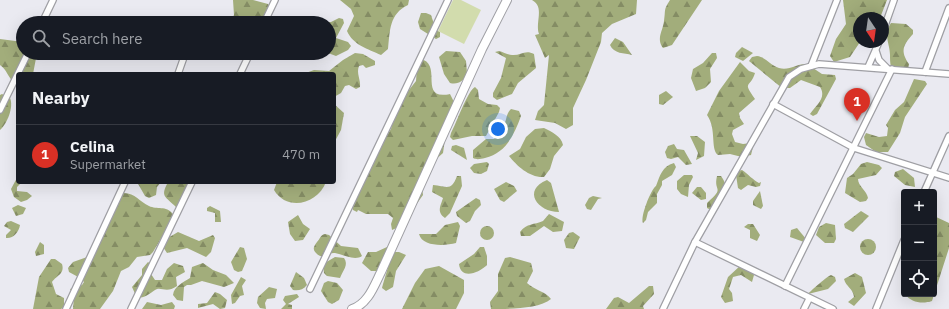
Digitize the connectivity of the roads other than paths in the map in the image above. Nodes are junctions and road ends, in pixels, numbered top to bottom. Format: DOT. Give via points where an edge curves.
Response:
graph roads {
  1 [pos="53,0"];
  2 [pos="275,0"];
  3 [pos="448,0"];
  4 [pos="507,0"];
  5 [pos="837,0"];
  6 [pos="894,0"];
  7 [pos="949,8"];
  8 [pos="889,14"];
  9 [pos="45,16"];
  10 [pos="267,16"];
  11 [pos="876,50"];
  12 [pos="25,60"];
  13 [pos="183,60"];
  14 [pos="247,60"];
  15 [pos="811,66"];
  16 [pos="868,67"];
  17 [pos="890,69"];
  18 [pos="19,72"];
  19 [pos="179,72"];
  20 [pos="241,72"];
  21 [pos="925,72"];
  22 [pos="949,74"];
  23 [pos="16,77"];
  24 [pos="773,104"];
  25 [pos="0,110"];
  26 [pos="949,136"];
  27 [pos="854,148"];
  28 [pos="933,172"];
  29 [pos="949,178"];
  30 [pos="125,184"];
  31 [pos="191,184"];
  32 [pos="925,189"];
  33 [pos="695,242"];
  34 [pos="901,247"];
  35 [pos="785,286"];
  36 [pos="310,289"];
  37 [pos="809,299"];
  38 [pos="366,300"];
  39 [pos="66,309"];
  40 [pos="131,309"];
  41 [pos="352,309"];
  42 [pos="362,309"];
  43 [pos="663,309"];
  44 [pos="804,309"];
  45 [pos="833,309"];
  46 [pos="876,309"];
  1 -- 9 [label="street"];
  2 -- 10 [label="street"];
  3 -- 36 [label="street"];
  4 -- 38 [label="street"];
  5 -- 15 [label="street"];
  6 -- 8 [label="street"];
  7 -- 21 [label="street"];
  11 -- 16 [label="street"];
  11 -- 17 [label="street" via="879,60"];
  12 -- 18 [label="street"];
  13 -- 19 [label="street"];
  14 -- 20 [label="street"];
  15 -- 16 [label="street" via="819,64"];
  15 -- 24 [label="street" via="789,77"];
  16 -- 17 [label="street"];
  17 -- 21 [label="street"];
  17 -- 27 [label="street"];
  21 -- 22 [label="street"];
  23 -- 25 [label="street"];
  24 -- 27 [label="street"];
  24 -- 33 [label="street"];
  26 -- 28 [label="street"];
  27 -- 28 [label="street"];
  27 -- 35 [label="street"];
  28 -- 29 [label="street"];
  28 -- 32 [label="street"];
  30 -- 39 [label="street"];
  31 -- 40 [label="street"];
  33 -- 35 [label="street"];
  33 -- 43 [label="street"];
  34 -- 46 [label="street"];
  35 -- 37 [label="street"];
  37 -- 44 [label="street"];
  37 -- 45 [label="street"];
  38 -- 41 [label="street"];
  38 -- 42 [label="street"];
}
